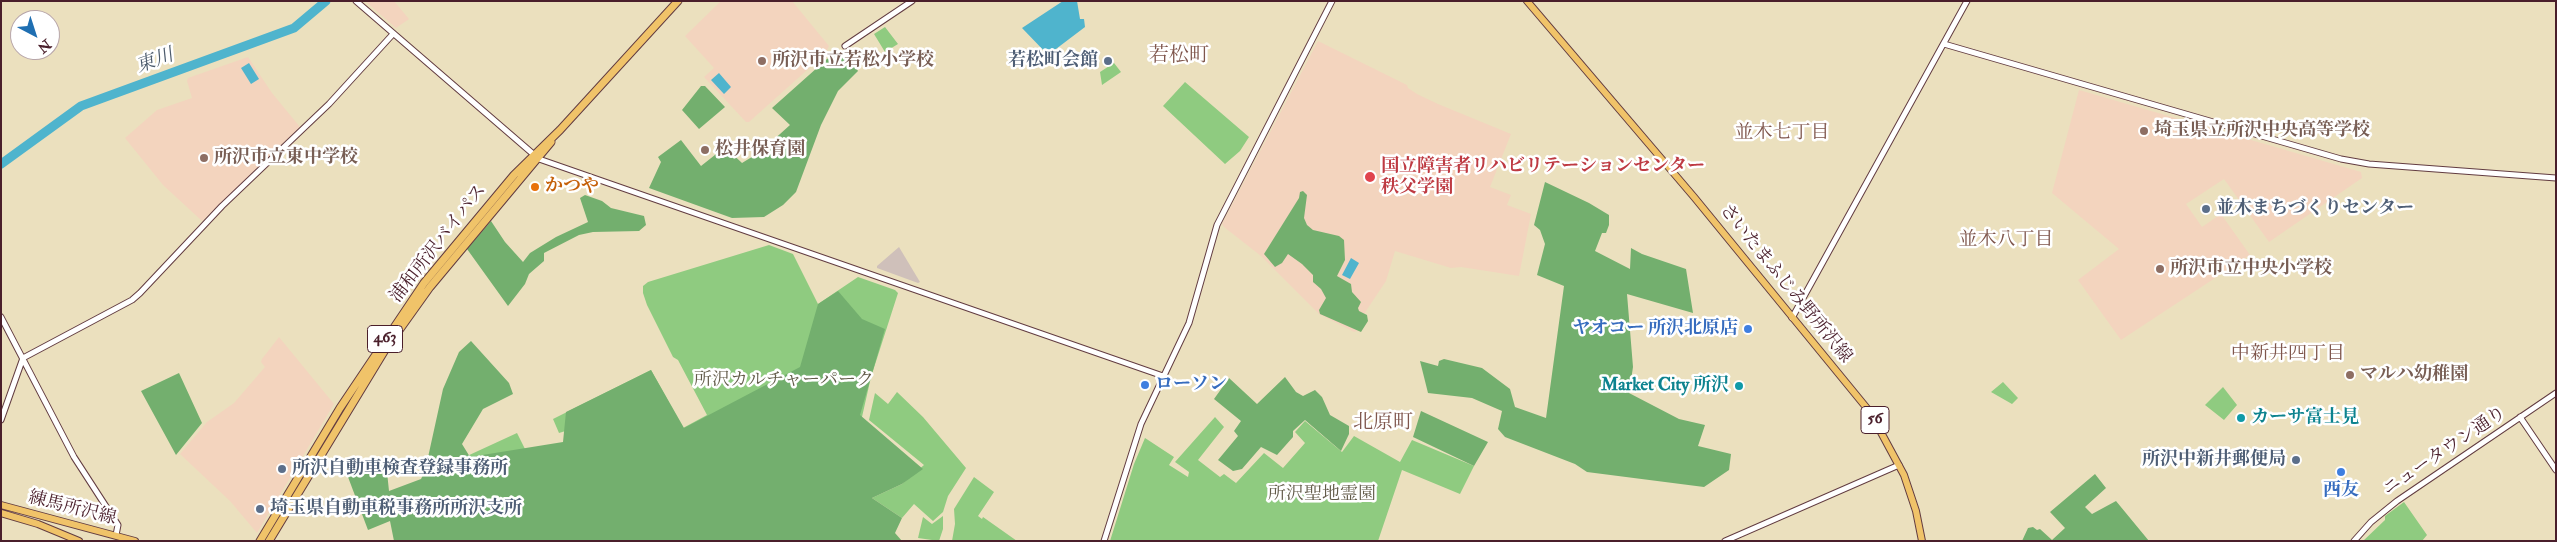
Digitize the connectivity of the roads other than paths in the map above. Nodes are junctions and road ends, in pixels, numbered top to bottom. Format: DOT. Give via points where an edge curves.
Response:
graph roads {
  1 [pos="356,1"];
  2 [pos="678,1"];
  3 [pos="912,1"];
  4 [pos="1332,1"];
  5 [pos="1527,1"];
  6 [pos="1967,1"];
  7 [pos="393,34"];
  8 [pos="1944,44"];
  9 [pos="845,46"];
  10 [pos="536,156"];
  11 [pos="2556,178"];
  12 [pos="1,317"];
  13 [pos="1792,318"];
  14 [pos="22,358"];
  15 [pos="1163,376"];
  16 [pos="2556,393"];
  17 [pos="2520,417"];
  18 [pos="1,420"];
  19 [pos="1900,465"];
  20 [pos="2556,470"];
  21 [pos="1,505"];
  22 [pos="1,513"];
  23 [pos="116,536"];
  24 [pos="79,541"];
  25 [pos="135,541"];
  26 [pos="260,541"];
  27 [pos="269,541"];
  28 [pos="1104,541"];
  29 [pos="1725,541"];
  30 [pos="1922,541"];
  31 [pos="2354,541"];
  1 -- 7 [label="street"];
  2 -- 10 [label="highway, 浦和所沢バイパス / 463"];
  3 -- 9 [label="street"];
  4 -- 15 [label="street" via="1217,225 1189,323"];
  5 -- 13 [label="main road, さいたまふじみ野所沢線 / 56" via="1694,196"];
  6 -- 8 [label="street"];
  7 -- 10 [label="street"];
  7 -- 14 [label="street" via="329,104 222,206 132,300"];
  8 -- 11 [label="street" via="2341,159 2369,164"];
  8 -- 13 [label="street"];
  10 -- 15 [label="street"];
  10 -- 26 [label="highway, 浦和所沢バイパス / 463" via="466,231 424,283 345,400"];
  10 -- 27 [label="highway, 浦和所沢バイパス / 463" via="430,287 385,350"];
  12 -- 14 [label="street"];
  13 -- 19 [label="main road, さいたまふじみ野所沢線 / 56" via="1870,412"];
  14 -- 18 [label="street"];
  14 -- 23 [label="street" via="74,457 118,525"];
  15 -- 28 [label="street" via="1129,457"];
  16 -- 17 [label="street, ニュータウン通り"];
  17 -- 20 [label="street"];
  17 -- 31 [label="street, ニュータウン通り" via="2397,501"];
  19 -- 29 [label="street"];
  19 -- 30 [label="main road, さいたまふじみ野所沢線 / 56" via="1912,495"];
  21 -- 23 [label="main road, 練馬所沢線"];
  22 -- 24 [label="main road, 練馬所沢線"];
  23 -- 25 [label="main road, 練馬所沢線"];
}
